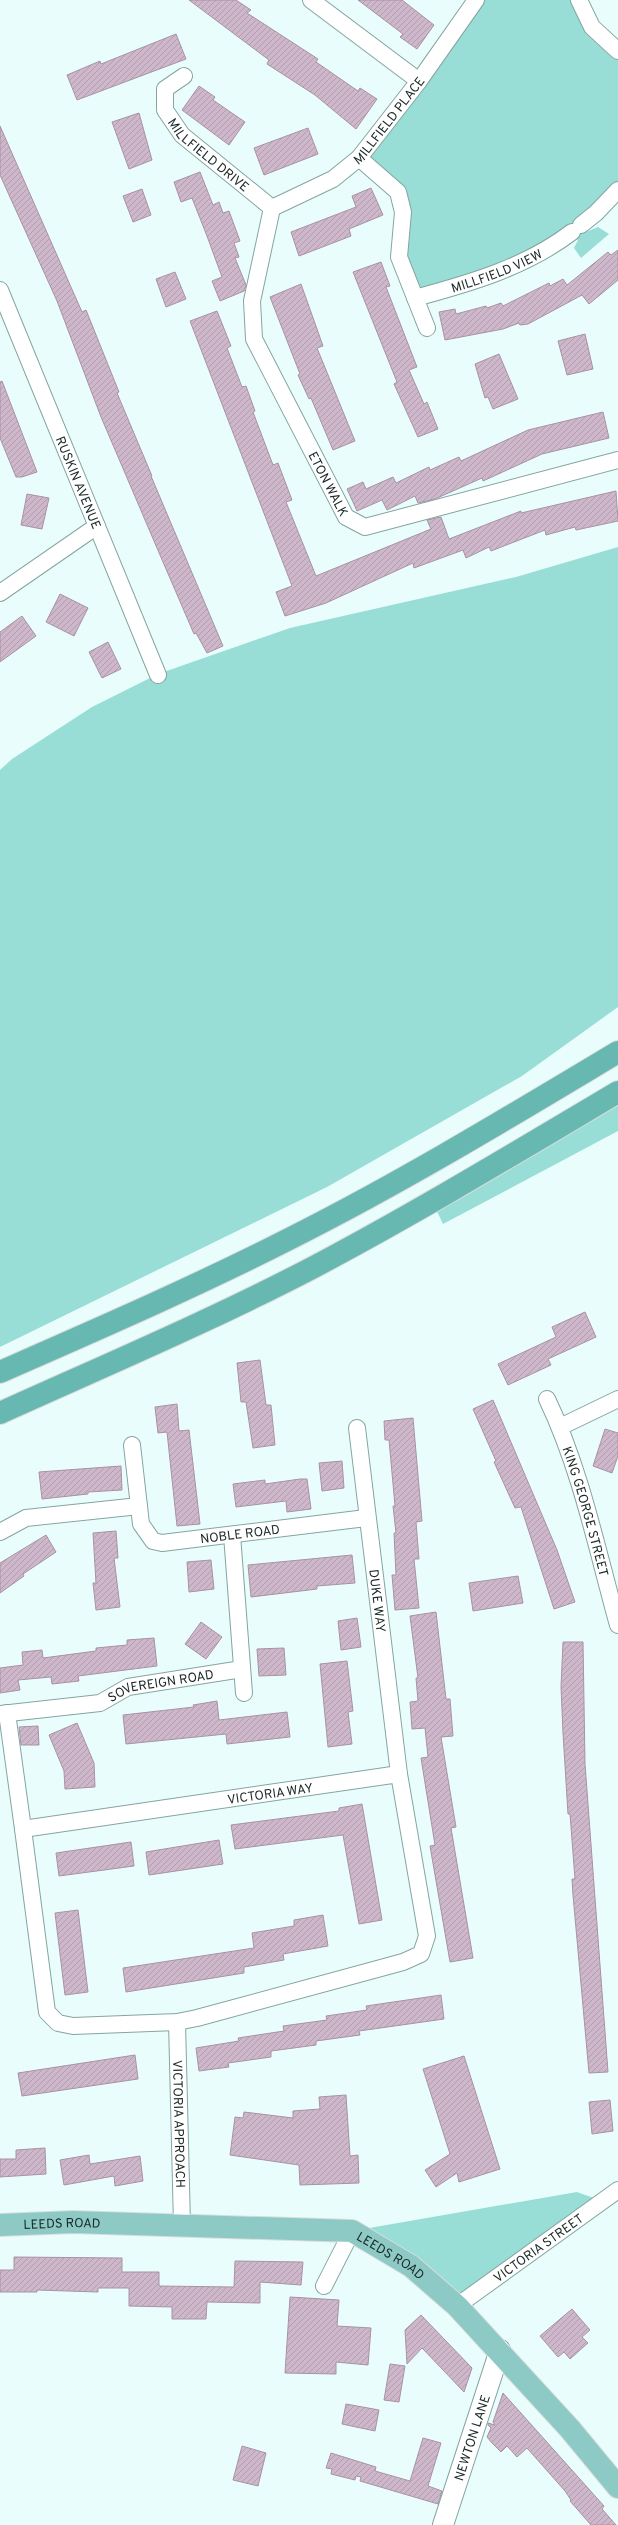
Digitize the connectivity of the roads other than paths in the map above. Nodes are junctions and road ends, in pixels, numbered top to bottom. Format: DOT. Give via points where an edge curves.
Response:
graph roads {
  1 [pos="311,0"];
  2 [pos="476,0"];
  3 [pos="579,0"];
  4 [pos="618,51"];
  5 [pos="184,76"];
  6 [pos="419,81"];
  7 [pos="359,158"];
  8 [pos="618,190"];
  9 [pos="272,208"];
  10 [pos="0,290"];
  11 [pos="415,298"];
  12 [pos="427,328"];
  13 [pos="618,460"];
  14 [pos="97,526"];
  15 [pos="0,593"];
  16 [pos="158,674"];
  17 [pos="618,1052"];
  18 [pos="618,1092"];
  19 [pos="0,1372"];
  20 [pos="547,1399"];
  21 [pos="618,1399"];
  22 [pos="0,1413"];
  23 [pos="560,1427"];
  24 [pos="357,1428"];
  25 [pos="132,1445"];
  26 [pos="139,1506"];
  27 [pos="366,1518"];
  28 [pos="0,1532"];
  29 [pos="232,1534"];
  30 [pos="618,1625"];
  31 [pos="242,1669"];
  32 [pos="244,1693"];
  33 [pos="4,1714"];
  34 [pos="399,1774"];
  35 [pos="22,1829"];
  36 [pos="176,2022"];
  37 [pos="618,2190"];
  38 [pos="0,2225"];
  39 [pos="182,2225"];
  40 [pos="352,2231"];
  41 [pos="324,2286"];
  42 [pos="457,2306"];
  43 [pos="500,2350"];
  44 [pos="618,2487"];
  45 [pos="443,2525"];
  1 -- 6 [label="street"];
  2 -- 6 [label="street, MILLFIELD PLACE"];
  3 -- 4 [label="street" via="592,27"];
  5 -- 9 [label="street, MILLFIELD DRIVE" via="165,89 165,110 182,135"];
  6 -- 7 [label="street, MILLFIELD PLACE"];
  7 -- 9 [label="street, MILLFIELD PLACE" via="333,179"];
  7 -- 11 [label="street" via="398,192 403,212 399,257"];
  8 -- 11 [label="street, MILLFIELD VIEW" via="596,213 550,249 466,285"];
  9 -- 13 [label="street, ETON WALK" via="252,301 254,339 346,517 365,527"];
  10 -- 14 [label="street, RUSKIN AVENUE"];
  11 -- 12 [label="street"];
  14 -- 15 [label="street"];
  14 -- 16 [label="street, RUSKIN AVENUE"];
  17 -- 19 [label="highway" via="411,1174 293,1237 186,1290"];
  18 -- 22 [label="highway" via="433,1203 310,1269"];
  20 -- 23 [label="street, KING GEORGE STREET"];
  21 -- 23 [label="street"];
  23 -- 30 [label="street, KING GEORGE STREET" via="593,1532"];
  24 -- 27 [label="street, DUKE WAY"];
  25 -- 26 [label="street, NOBLE ROAD"];
  26 -- 28 [label="street" via="26,1518"];
  26 -- 29 [label="street, NOBLE ROAD" via="141,1524 153,1541 162,1543"];
  27 -- 29 [label="street, NOBLE ROAD"];
  27 -- 34 [label="street, DUKE WAY"];
  29 -- 31 [label="street"];
  31 -- 32 [label="street"];
  31 -- 33 [label="street, SOVEREIGN ROAD" via="128,1687 100,1703"];
  33 -- 35 [label="street, SOVEREIGN ROAD"];
  34 -- 35 [label="street, VICTORIA WAY"];
  34 -- 36 [label="street" via="427,1936 421,1954 403,1962"];
  35 -- 36 [label="street" via="47,2012 58,2023 73,2026"];
  36 -- 39 [label="street, VICTORIA APPROACH"];
  37 -- 42 [label="street, VICTORIA STREET"];
  38 -- 39 [label="main road, LEEDS ROAD" via="73,2222"];
  39 -- 40 [label="main road, LEEDS ROAD"];
  40 -- 41 [label="street"];
  40 -- 42 [label="main road, LEEDS ROAD" via="411,2266"];
  42 -- 43 [label="main road, LEEDS ROAD"];
  43 -- 44 [label="main road, LEEDS ROAD"];
  43 -- 45 [label="street, NEWTON LANE"];
}
